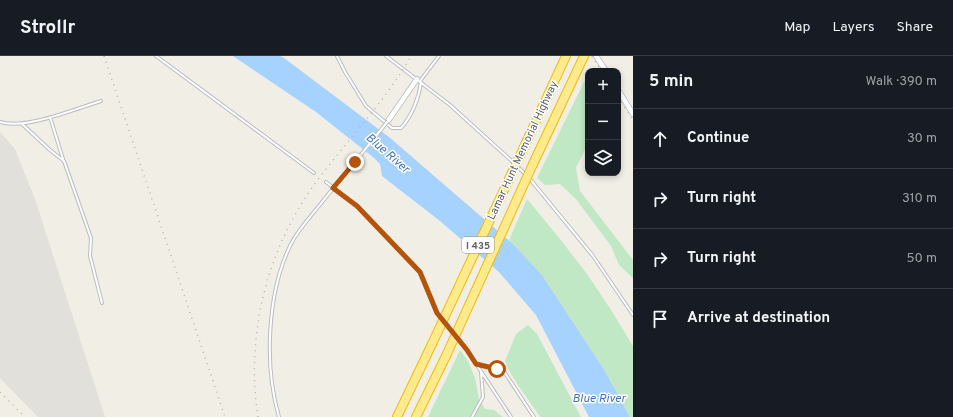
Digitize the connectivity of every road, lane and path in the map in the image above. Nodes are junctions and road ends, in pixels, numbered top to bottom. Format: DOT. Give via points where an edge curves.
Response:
graph roads {
  1 [pos="156,56"];
  2 [pos="337,56"];
  3 [pos="386,56"];
  4 [pos="439,56"];
  5 [pos="566,56"];
  6 [pos="584,56"];
  7 [pos="596,56"];
  8 [pos="604,68"];
  9 [pos="419,81"];
  10 [pos="621,95"];
  11 [pos="101,101"];
  12 [pos="633,114"];
  13 [pos="50,116"];
  14 [pos="388,121"];
  15 [pos="0,122"];
  16 [pos="22,124"];
  17 [pos="64,161"];
  18 [pos="314,173"];
  19 [pos="326,182"];
  20 [pos="333,188"];
  21 [pos="102,303"];
  22 [pos="633,315"];
  23 [pos="476,364"];
  24 [pos="481,371"];
  25 [pos="279,417"];
  26 [pos="397,417"];
  27 [pos="416,417"];
  28 [pos="472,417"];
  29 [pos="511,417"];
  30 [pos="534,417"];
  1 -- 18 [label="lane"];
  2 -- 9 [label="lane" via="366,106 392,128 401,128 407,122 416,104 420,90"];
  3 -- 9 [label="lane"];
  4 -- 9 [label="lane"];
  5 -- 26 [label="highway, Lamar Hunt Memorial Highway / I 435, bridge"];
  6 -- 27 [label="highway, Lamar Hunt Memorial Highway / I 435, bridge"];
  7 -- 8 [label="street"];
  9 -- 14 [label="street"];
  9 -- 22 [label="lane" via="488,138 529,177 593,256"];
  10 -- 12 [label="street"];
  11 -- 13 [label="lane"];
  13 -- 16 [label="lane"];
  13 -- 17 [label="lane"];
  14 -- 20 [label="lane, bridge"];
  15 -- 16 [label="lane"];
  16 -- 17 [label="lane"];
  17 -- 21 [label="lane" via="91,238 90,256"];
  19 -- 20 [label="lane"];
  20 -- 23 [label="lane" via="357,206 420,272 437,313"];
  20 -- 25 [label="lane" via="292,244 276,293 271,321 270,351 272,387"];
  23 -- 24 [label="lane"];
  23 -- 30 [label="lane" via="505,373"];
  24 -- 28 [label="lane" via="482,396"];
  24 -- 29 [label="lane"];
}
